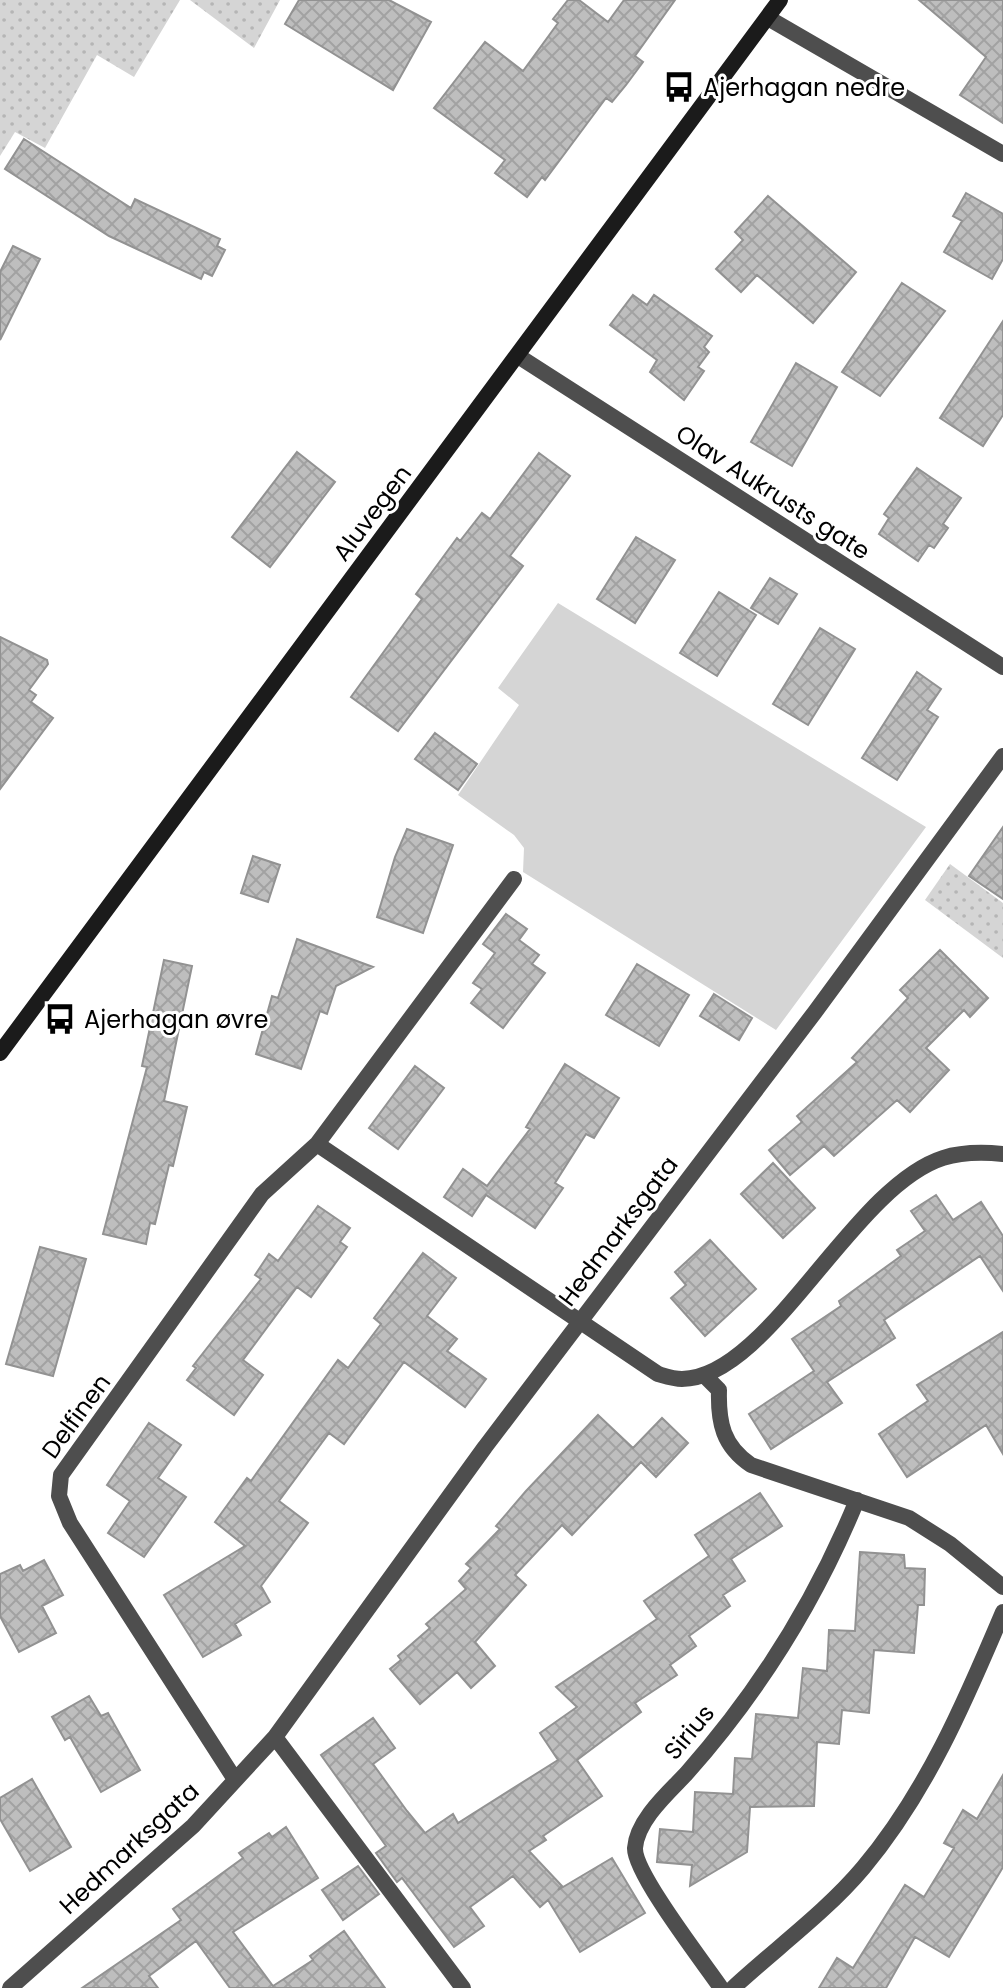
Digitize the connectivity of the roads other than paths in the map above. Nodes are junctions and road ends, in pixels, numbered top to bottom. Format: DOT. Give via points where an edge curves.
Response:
graph roads {
  1 [pos="780,0"];
  2 [pos="768,18"];
  3 [pos="1003,154"];
  4 [pos="518,356"];
  5 [pos="1003,667"];
  6 [pos="1003,756"];
  7 [pos="514,879"];
  8 [pos="0,1053"];
  9 [pos="317,1144"];
  10 [pos="1003,1154"];
  11 [pos="578,1322"];
  12 [pos="704,1375"];
  13 [pos="857,1500"];
  14 [pos="1003,1587"];
  15 [pos="1003,1612"];
  16 [pos="275,1737"];
  17 [pos="234,1778"];
  18 [pos="10,1988"];
  19 [pos="463,1988"];
  20 [pos="721,1988"];
  21 [pos="733,1988"];
  1 -- 2 [label="main road, Aluvegen"];
  2 -- 3 [label="street"];
  2 -- 4 [label="main road, Aluvegen"];
  4 -- 5 [label="street, Olav Aukrusts gate"];
  4 -- 8 [label="main road, Aluvegen"];
  6 -- 11 [label="street, Hedmarksgata"];
  7 -- 9 [label="street, Delfinen"];
  9 -- 11 [label="street"];
  9 -- 17 [label="street, Delfinen" via="262,1194 61,1475 59,1496 70,1523"];
  10 -- 12 [label="street" via="942,1158 909,1175 767,1327 732,1359"];
  11 -- 12 [label="street" via="658,1374 681,1379"];
  11 -- 16 [label="street, Hedmarksgata"];
  12 -- 13 [label="street" via="719,1390 723,1436 736,1455 751,1465"];
  13 -- 14 [label="street" via="909,1518"];
  13 -- 20 [label="street, Sirius" via="839,1543 764,1674 652,1813 635,1849 646,1879"];
  15 -- 21 [label="street" via="967,1697 913,1801 862,1870"];
  16 -- 17 [label="street, Hedmarksgata"];
  16 -- 19 [label="street"];
  17 -- 18 [label="street, Hedmarksgata" via="193,1826"];
}
